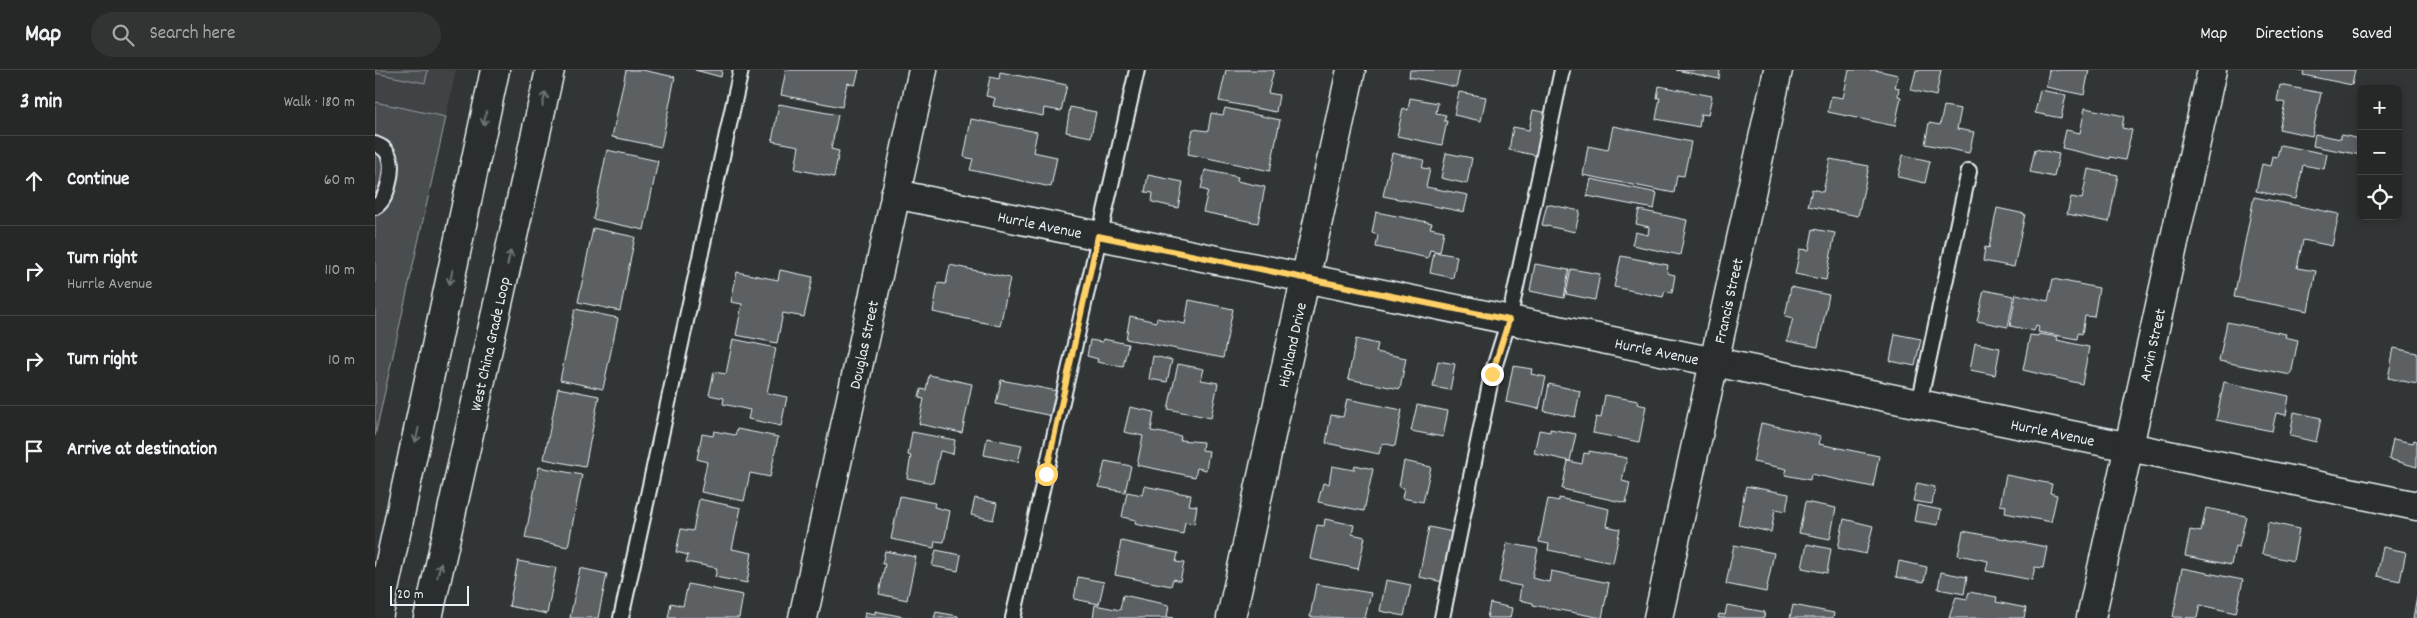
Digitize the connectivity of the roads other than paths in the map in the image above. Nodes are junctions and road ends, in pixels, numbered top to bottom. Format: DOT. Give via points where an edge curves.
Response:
graph roads {
  1 [pos="495,70"];
  2 [pos="551,70"];
  3 [pos="741,70"];
  4 [pos="923,70"];
  5 [pos="1137,70"];
  6 [pos="1351,70"];
  7 [pos="1563,70"];
  8 [pos="1778,70"];
  9 [pos="2212,70"];
  10 [pos="375,144"];
  11 [pos="1969,171"];
  12 [pos="895,194"];
  13 [pos="375,207"];
  14 [pos="1098,236"];
  15 [pos="1305,278"];
  16 [pos="1509,320"];
  17 [pos="1713,362"];
  18 [pos="1919,404"];
  19 [pos="2128,447"];
  20 [pos="2417,506"];
  21 [pos="378,618"];
  22 [pos="428,618"];
  23 [pos="621,618"];
  24 [pos="803,618"];
  25 [pos="1013,618"];
  26 [pos="1231,618"];
  27 [pos="1442,618"];
  28 [pos="1658,618"];
  29 [pos="2091,618"];
  1 -- 21 [label="street, one-way"];
  22 -- 2 [label="street, West China Grade Loop, one-way"];
  3 -- 23 [label="lane"];
  4 -- 12 [label="street, Douglas Street"];
  5 -- 14 [label="lane"];
  6 -- 15 [label="street, Highland Drive"];
  7 -- 16 [label="lane"];
  8 -- 17 [label="street, Francis Street"];
  9 -- 19 [label="street, Arvin Street"];
  10 -- 13 [label="lane" via="389,154 391,164 384,197"];
  11 -- 18 [label="lane"];
  12 -- 14 [label="street, Hurrle Avenue"];
  12 -- 24 [label="street, Douglas Street"];
  14 -- 15 [label="street, Hurrle Avenue"];
  14 -- 25 [label="lane"];
  15 -- 16 [label="street, Hurrle Avenue"];
  15 -- 26 [label="street, Highland Drive"];
  16 -- 17 [label="street, Hurrle Avenue"];
  16 -- 27 [label="lane" via="1492,374"];
  17 -- 18 [label="street, Hurrle Avenue"];
  17 -- 28 [label="street, Francis Street"];
  18 -- 19 [label="street, Hurrle Avenue"];
  19 -- 20 [label="street, Hurrle Avenue"];
  19 -- 29 [label="street, Arvin Street"];
}
